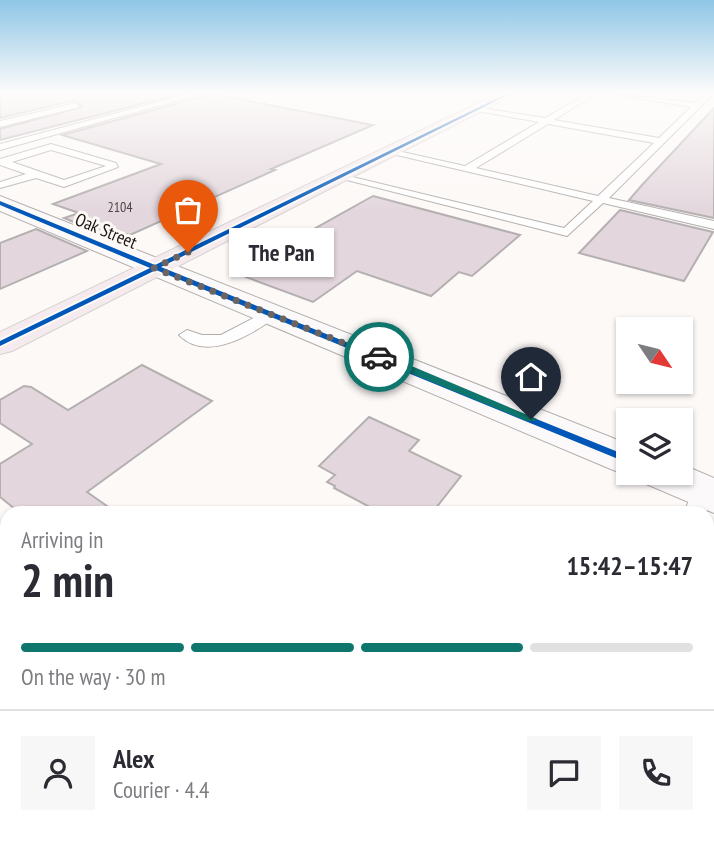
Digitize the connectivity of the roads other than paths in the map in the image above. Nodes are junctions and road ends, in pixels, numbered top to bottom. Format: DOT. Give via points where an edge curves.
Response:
graph roads {
  1 [pos="53,133"];
  2 [pos="429,133"];
  3 [pos="528,133"];
  4 [pos="613,133"];
  5 [pos="669,133"];
  6 [pos="660,141"];
  7 [pos="0,147"];
  8 [pos="389,152"];
  9 [pos="466,170"];
  10 [pos="34,175"];
  11 [pos="340,177"];
  12 [pos="0,185"];
  13 [pos="599,200"];
  14 [pos="0,203"];
  15 [pos="714,225"];
  16 [pos="154,268"];
  17 [pos="271,314"];
  18 [pos="187,335"];
  19 [pos="0,344"];
  20 [pos="616,455"];
  21 [pos="680,485"];
  22 [pos="704,500"];
  1 -- 7 [label="lane"];
  2 -- 8 [label="highway"];
  3 -- 9 [label="lane"];
  4 -- 6 [label="lane"];
  5 -- 6 [label="lane"];
  6 -- 13 [label="lane"];
  8 -- 9 [label="lane"];
  8 -- 11 [label="highway"];
  9 -- 13 [label="lane"];
  10 -- 10 [label="lane" via="2,162 51,147 114,167 64,184"];
  10 -- 12 [label="lane"];
  11 -- 13 [label="lane" via="567,232"];
  11 -- 16 [label="highway"];
  13 -- 15 [label="lane"];
  14 -- 16 [label="street, Oak Street"];
  16 -- 17 [label="street, Oak Street"];
  16 -- 19 [label="highway"];
  17 -- 18 [label="lane" via="234,338 214,342"];
  17 -- 20 [label="street, Oak Street"];
  21 -- 22 [label="street"];
}
